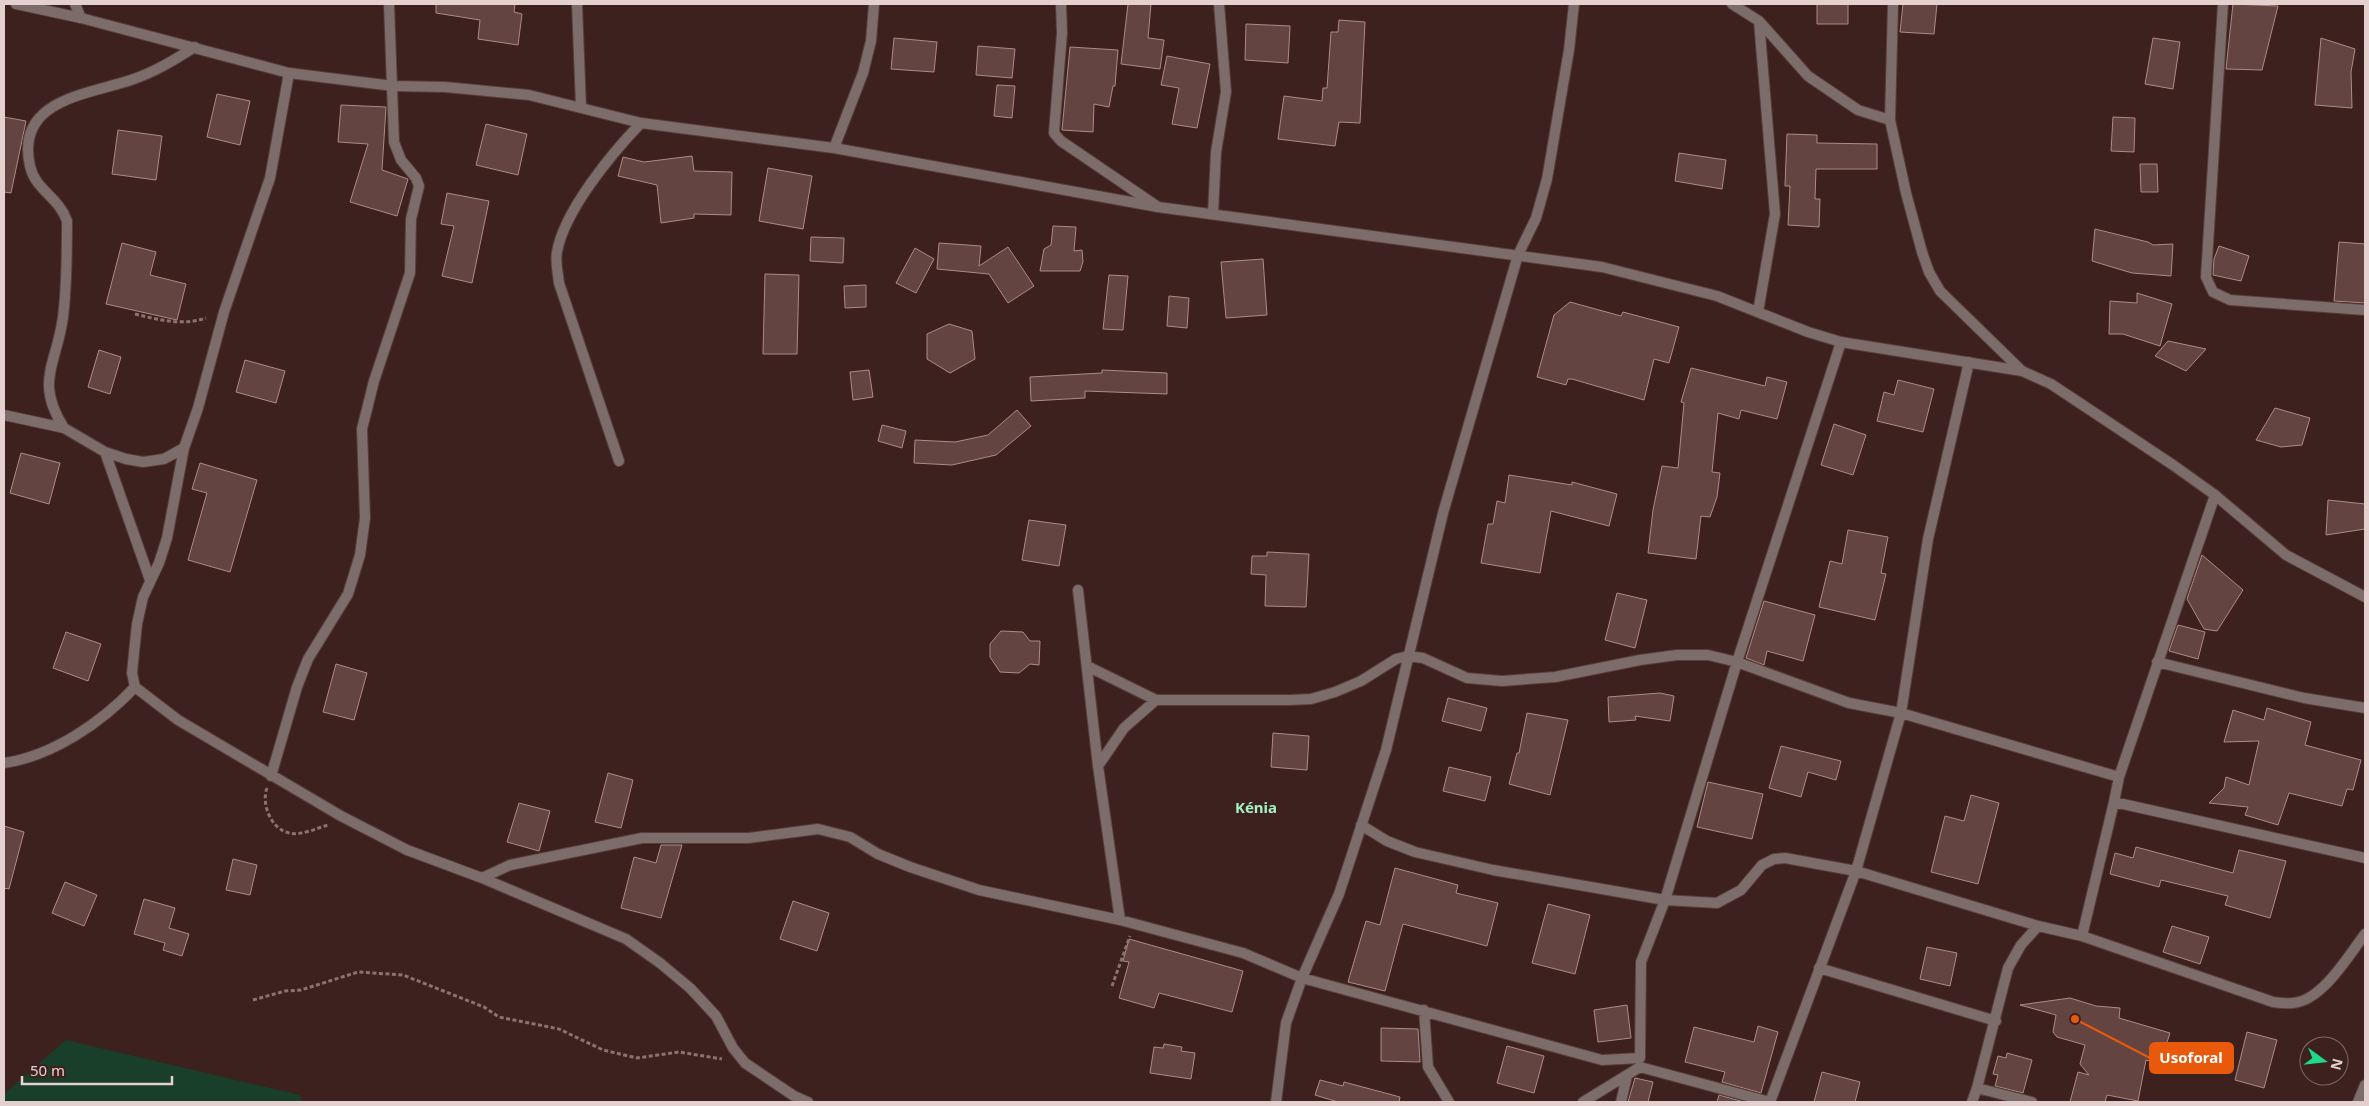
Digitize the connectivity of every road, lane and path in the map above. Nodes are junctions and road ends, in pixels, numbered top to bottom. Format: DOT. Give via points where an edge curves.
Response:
graph roads {
  1 [pos="21,4"];
  2 [pos="75,4"];
  3 [pos="389,4"];
  4 [pos="577,4"];
  5 [pos="874,4"];
  6 [pos="1062,4"];
  7 [pos="1219,4"];
  8 [pos="1574,4"];
  9 [pos="1732,4"];
  10 [pos="1893,4"];
  11 [pos="2223,4"];
  12 [pos="81,18"];
  13 [pos="1759,20"];
  14 [pos="195,47"];
  15 [pos="289,73"];
  16 [pos="393,86"];
  17 [pos="580,107"];
  18 [pos="1890,120"];
  19 [pos="641,123"];
  20 [pos="834,148"];
  21 [pos="1158,207"];
  22 [pos="1213,214"];
  23 [pos="1518,254"];
  24 [pos="2365,310"];
  25 [pos="224,312"];
  26 [pos="1758,312"];
  27 [pos="135,314"];
  28 [pos="1841,342"];
  29 [pos="1969,362"];
  30 [pos="2022,371"];
  31 [pos="4,415"];
  32 [pos="64,428"];
  33 [pos="184,448"];
  34 [pos="105,452"];
  35 [pos="619,461"];
  36 [pos="2215,495"];
  37 [pos="150,580"];
  38 [pos="1078,590"];
  39 [pos="2365,597"];
  40 [pos="1408,656"];
  41 [pos="1738,662"];
  42 [pos="2157,662"];
  43 [pos="1086,666"];
  44 [pos="135,688"];
  45 [pos="1156,700"];
  46 [pos="2365,708"];
  47 [pos="1901,714"];
  48 [pos="4,763"];
  49 [pos="1098,766"];
  50 [pos="271,776"];
  51 [pos="2119,777"];
  52 [pos="2114,802"];
  53 [pos="341,816"];
  54 [pos="1361,825"];
  55 [pos="2365,858"];
  56 [pos="1856,871"];
  57 [pos="482,878"];
  58 [pos="1665,900"];
  59 [pos="1120,920"];
  60 [pos="1134,923"];
  61 [pos="2038,926"];
  62 [pos="2365,934"];
  63 [pos="2082,936"];
  64 [pos="1819,968"];
  65 [pos="1302,978"];
  66 [pos="1112,986"];
  67 [pos="253,1000"];
  68 [pos="1424,1010"];
  69 [pos="1996,1021"];
  70 [pos="744,1063"];
  71 [pos="1627,1076"];
  72 [pos="2365,1085"];
  73 [pos="1977,1088"];
  74 [pos="2357,1100"];
  75 [pos="808,1102"];
  76 [pos="1276,1102"];
  77 [pos="1449,1102"];
  78 [pos="1583,1102"];
  79 [pos="1621,1102"];
  80 [pos="1770,1102"];
  81 [pos="1972,1102"];
  82 [pos="2032,1102"];
  1 -- 12 [label="street"];
  2 -- 12 [label="street"];
  3 -- 16 [label="street"];
  4 -- 17 [label="street"];
  5 -- 20 [label="street" via="871,41 863,73"];
  6 -- 21 [label="street" via="1054,134"];
  7 -- 22 [label="street" via="1226,92 1216,152"];
  8 -- 23 [label="street" via="1547,178 1536,218"];
  9 -- 13 [label="street"];
  10 -- 18 [label="street"];
  11 -- 24 [label="street" via="2206,277 2213,292 2230,300"];
  12 -- 14 [label="street"];
  13 -- 18 [label="street" via="1808,76 1858,110"];
  13 -- 26 [label="street" via="1775,214"];
  14 -- 15 [label="street"];
  14 -- 32 [label="street" via="159,69 59,103 42,113 32,128 27,148 35,180 63,208 67,221 63,318 49,382 51,405"];
  15 -- 16 [label="street"];
  15 -- 25 [label="street" via="270,178"];
  16 -- 17 [label="street" via="529,95"];
  16 -- 50 [label="street" via="394,142 418,186 411,219 410,273 374,381 362,429 365,518 360,555 348,594 308,659"];
  17 -- 19 [label="street"];
  18 -- 30 [label="street" via="1906,193 1930,272 1940,291"];
  19 -- 20 [label="street"];
  19 -- 35 [label="street" via="593,181 562,231 556,253 559,283"];
  20 -- 21 [label="street"];
  21 -- 22 [label="street"];
  22 -- 23 [label="street"];
  23 -- 26 [label="street" via="1602,267 1717,296"];
  23 -- 40 [label="street" via="1443,513"];
  25 -- 27 [label="path" via="192,323"];
  25 -- 33 [label="street"];
  26 -- 28 [label="street"];
  28 -- 29 [label="street"];
  28 -- 41 [label="street"];
  29 -- 30 [label="street"];
  29 -- 47 [label="street" via="1928,539"];
  30 -- 36 [label="street" via="2051,384 2104,417"];
  31 -- 32 [label="street"];
  32 -- 34 [label="street"];
  33 -- 34 [label="street" via="164,459 143,462"];
  33 -- 37 [label="street" via="166,538"];
  34 -- 37 [label="street"];
  36 -- 39 [label="street" via="2286,555"];
  36 -- 42 [label="street"];
  37 -- 44 [label="street" via="137,624 132,673"];
  38 -- 43 [label="street"];
  40 -- 41 [label="street" via="1422,658 1467,678 1502,681 1555,677 1677,655 1708,655"];
  40 -- 45 [label="street" via="1396,659 1361,681 1311,699"];
  40 -- 54 [label="street" via="1386,750"];
  41 -- 47 [label="street" via="1832,698"];
  41 -- 58 [label="street"];
  42 -- 46 [label="street" via="2304,698"];
  42 -- 51 [label="street"];
  43 -- 45 [label="street"];
  43 -- 49 [label="street"];
  44 -- 48 [label="street" via="88,728 51,748"];
  44 -- 50 [label="street" via="178,720"];
  45 -- 49 [label="street" via="1124,728"];
  47 -- 51 [label="street"];
  47 -- 56 [label="street"];
  49 -- 59 [label="street"];
  50 -- 53 [label="street"];
  50 -- 53 [label="path" via="264,797 270,819 288,833 328,825"];
  51 -- 52 [label="street"];
  52 -- 55 [label="street"];
  52 -- 63 [label="street"];
  53 -- 57 [label="street" via="407,850"];
  54 -- 58 [label="street" via="1414,852 1493,870"];
  54 -- 65 [label="street" via="1339,894"];
  56 -- 58 [label="street" via="1785,858 1774,859 1762,865 1741,890 1717,902"];
  56 -- 61 [label="street"];
  56 -- 64 [label="street"];
  57 -- 59 [label="street" via="510,865 642,838 749,838 818,829 850,837 878,854 979,890"];
  57 -- 70 [label="street" via="626,939 660,963 716,1016"];
  58 -- 68 [label="street" via="1641,962 1640,1058 1602,1060"];
  59 -- 60 [label="street"];
  60 -- 65 [label="street" via="1242,953"];
  60 -- 66 [label="path"];
  61 -- 63 [label="street"];
  61 -- 69 [label="street" via="2021,945 2008,968"];
  62 -- 63 [label="street" via="2327,984 2294,1004 2273,1002"];
  64 -- 69 [label="street"];
  64 -- 80 [label="street"];
  65 -- 68 [label="street"];
  65 -- 76 [label="street" via="1286,1023"];
  67 -- 70 [label="path" via="301,990 358,972 403,975 484,1007 499,1017 559,1029 604,1050 637,1058 679,1052"];
  68 -- 77 [label="street" via="1428,1067"];
  69 -- 73 [label="street"];
  70 -- 75 [label="street"];
  71 -- 78 [label="street"];
  71 -- 79 [label="street"];
  71 -- 80 [label="street" via="1640,1067"];
  72 -- 74 [label="street"];
  73 -- 81 [label="street"];
  73 -- 82 [label="street"];
}
